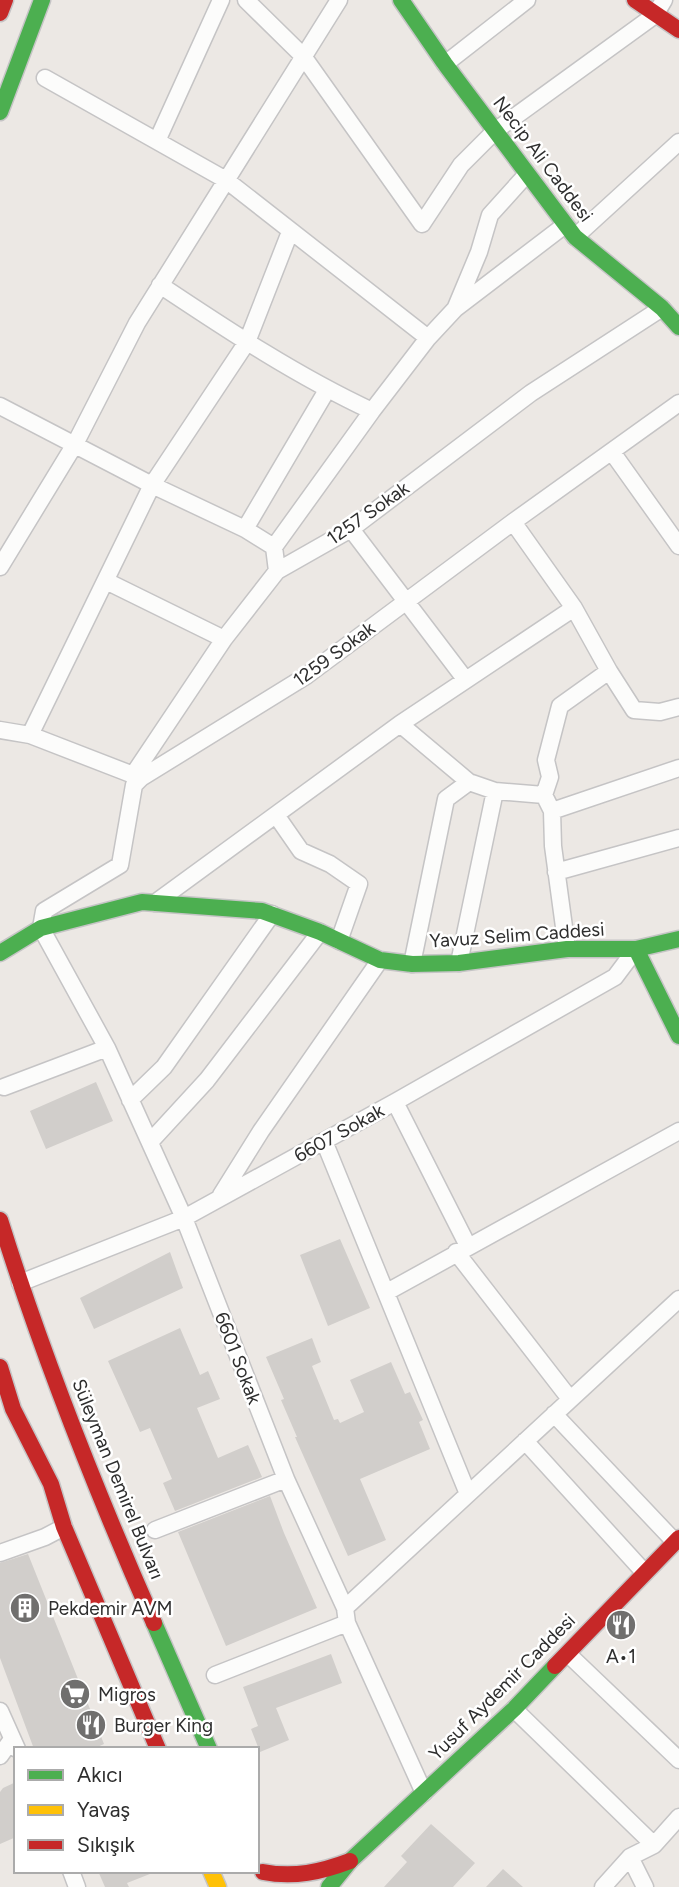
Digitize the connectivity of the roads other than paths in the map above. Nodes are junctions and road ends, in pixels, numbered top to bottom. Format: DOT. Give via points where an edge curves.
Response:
graph roads {
  1 [pos="5,0"];
  2 [pos="42,0"];
  3 [pos="221,0"];
  4 [pos="246,0"];
  5 [pos="339,0"];
  6 [pos="401,0"];
  7 [pos="418,0"];
  8 [pos="527,0"];
  9 [pos="635,0"];
  10 [pos="664,0"];
  11 [pos="0,13"];
  12 [pos="655,15"];
  13 [pos="679,30"];
  14 [pos="303,56"];
  15 [pos="445,64"];
  16 [pos="45,78"];
  17 [pos="0,112"];
  18 [pos="495,131"];
  19 [pos="157,141"];
  20 [pos="679,142"];
  21 [pos="527,174"];
  22 [pos="226,180"];
  23 [pos="570,231"];
  24 [pos="290,232"];
  25 [pos="160,285"];
  26 [pos="455,309"];
  27 [pos="662,309"];
  28 [pos="678,325"];
  29 [pos="428,338"];
  30 [pos="247,342"];
  31 [pos="327,390"];
  32 [pos="679,403"];
  33 [pos="0,406"];
  34 [pos="372,411"];
  35 [pos="75,444"];
  36 [pos="612,452"];
  37 [pos="152,485"];
  38 [pos="513,522"];
  39 [pos="245,529"];
  40 [pos="351,529"];
  41 [pos="679,546"];
  42 [pos="274,547"];
  43 [pos="0,567"];
  44 [pos="277,572"];
  45 [pos="106,581"];
  46 [pos="405,603"];
  47 [pos="574,608"];
  48 [pos="224,639"];
  49 [pos="609,671"];
  50 [pos="465,679"];
  51 [pos="679,707"];
  52 [pos="400,724"];
  53 [pos="0,730"];
  54 [pos="30,735"];
  55 [pos="679,768"];
  56 [pos="137,776"];
  57 [pos="469,782"];
  58 [pos="495,791"];
  59 [pos="544,795"];
  60 [pos="552,811"];
  61 [pos="276,815"];
  62 [pos="679,838"];
  63 [pos="556,872"];
  64 [pos="155,903"];
  65 [pos="272,914"];
  66 [pos="41,928"];
  67 [pos="320,932"];
  68 [pos="679,939"];
  69 [pos="339,941"];
  70 [pos="567,949"];
  71 [pos="636,949"];
  72 [pos="0,953"];
  73 [pos="380,960"];
  74 [pos="459,963"];
  75 [pos="412,964"];
  76 [pos="679,1036"];
  77 [pos="107,1048"];
  78 [pos="4,1087"];
  79 [pos="131,1100"];
  80 [pos="395,1102"];
  81 [pos="679,1131"];
  82 [pos="324,1141"];
  83 [pos="150,1142"];
  84 [pos="220,1197"];
  85 [pos="184,1218"];
  86 [pos="0,1220"];
  87 [pos="462,1249"];
  88 [pos="20,1283"];
  89 [pos="387,1292"];
  90 [pos="679,1299"];
  91 [pos="0,1367"];
  92 [pos="570,1399"];
  93 [pos="554,1414"];
  94 [pos="525,1441"];
  95 [pos="286,1479"];
  96 [pos="468,1494"];
  97 [pos="64,1527"];
  98 [pos="155,1530"];
  99 [pos="677,1540"];
  100 [pos="0,1553"];
  101 [pos="644,1572"];
  102 [pos="346,1616"];
  103 [pos="568,1654"];
  104 [pos="215,1675"];
  105 [pos="514,1709"];
  106 [pos="0,1711"];
  107 [pos="14,1744"];
  108 [pos="157,1747"];
  109 [pos="208,1747"];
  110 [pos="0,1756"];
  111 [pos="679,1760"];
  112 [pos="424,1793"];
  113 [pos="679,1817"];
  114 [pos="654,1845"];
  115 [pos="630,1857"];
  116 [pos="350,1861"];
  117 [pos="263,1873"];
  118 [pos="329,1887"];
  119 [pos="603,1887"];
  120 [pos="645,1887"];
  1 -- 11 [label="main road"];
  2 -- 17 [label="main road"];
  3 -- 19 [label="street"];
  4 -- 14 [label="street"];
  5 -- 14 [label="street"];
  6 -- 15 [label="main road, Necip Ali Caddesi"];
  7 -- 15 [label="main road, Necip Ali Caddesi"];
  8 -- 15 [label="street"];
  9 -- 12 [label="main road"];
  10 -- 12 [label="street"];
  12 -- 13 [label="main road"];
  12 -- 18 [label="street"];
  14 -- 18 [label="street" via="422,224 461,165"];
  14 -- 22 [label="street"];
  15 -- 18 [label="main road, Necip Ali Caddesi"];
  16 -- 19 [label="street"];
  18 -- 21 [label="main road, Necip Ali Caddesi"];
  19 -- 22 [label="street"];
  20 -- 23 [label="street"];
  21 -- 23 [label="main road, Necip Ali Caddesi"];
  21 -- 26 [label="street" via="490,215"];
  22 -- 24 [label="street"];
  22 -- 25 [label="street"];
  23 -- 26 [label="street"];
  23 -- 27 [label="main road, Necip Ali Caddesi"];
  24 -- 29 [label="street"];
  24 -- 30 [label="street"];
  25 -- 30 [label="street"];
  25 -- 35 [label="street"];
  26 -- 29 [label="street"];
  27 -- 28 [label="main road, Necip Ali Caddesi"];
  27 -- 40 [label="street, 1257 Sokak" via="531,393"];
  29 -- 34 [label="street"];
  30 -- 31 [label="street"];
  30 -- 37 [label="street"];
  31 -- 34 [label="street"];
  31 -- 39 [label="street"];
  32 -- 36 [label="street, 1259 Sokak"];
  33 -- 35 [label="street"];
  34 -- 42 [label="street"];
  35 -- 37 [label="street"];
  35 -- 43 [label="street"];
  36 -- 38 [label="street, 1259 Sokak"];
  36 -- 41 [label="street"];
  37 -- 39 [label="street"];
  37 -- 45 [label="street"];
  38 -- 46 [label="street, 1259 Sokak"];
  38 -- 47 [label="street"];
  39 -- 42 [label="street"];
  40 -- 44 [label="street, 1257 Sokak"];
  40 -- 46 [label="street"];
  42 -- 44 [label="street"];
  44 -- 48 [label="street, 1257 Sokak"];
  45 -- 48 [label="street"];
  45 -- 54 [label="street"];
  46 -- 50 [label="street"];
  46 -- 56 [label="street, 1259 Sokak" via="306,676"];
  47 -- 49 [label="street"];
  47 -- 50 [label="street"];
  48 -- 56 [label="street, 1257 Sokak"];
  49 -- 51 [label="street" via="634,710 660,712"];
  49 -- 59 [label="street" via="561,706 547,760 550,777"];
  50 -- 52 [label="street"];
  52 -- 57 [label="street"];
  52 -- 61 [label="street"];
  53 -- 54 [label="street"];
  54 -- 56 [label="street"];
  55 -- 60 [label="street"];
  56 -- 66 [label="street" via="120,865 44,911"];
  57 -- 58 [label="street"];
  57 -- 75 [label="street" via="446,799"];
  58 -- 59 [label="street"];
  58 -- 74 [label="street"];
  59 -- 60 [label="street"];
  60 -- 63 [label="street"];
  61 -- 64 [label="street"];
  61 -- 69 [label="street" via="301,851 359,884"];
  62 -- 63 [label="street"];
  63 -- 70 [label="street"];
  64 -- 65 [label="main road, Yavuz Selim Caddesi"];
  64 -- 66 [label="main road, Yavuz Selim Caddesi" via="142,902"];
  65 -- 67 [label="main road, Yavuz Selim Caddesi"];
  65 -- 79 [label="street" via="164,1067"];
  66 -- 72 [label="main road, Yavuz Selim Caddesi"];
  66 -- 77 [label="street, 6601 Sokak"];
  67 -- 69 [label="main road, Yavuz Selim Caddesi"];
  67 -- 83 [label="street" via="207,1080"];
  68 -- 71 [label="main road, Yavuz Selim Caddesi"];
  69 -- 73 [label="main road, Yavuz Selim Caddesi"];
  70 -- 71 [label="main road, Yavuz Selim Caddesi"];
  70 -- 74 [label="main road, Yavuz Selim Caddesi"];
  71 -- 76 [label="main road"];
  71 -- 80 [label="street, 6607 Sokak" via="615,977"];
  73 -- 75 [label="main road, Yavuz Selim Caddesi"];
  73 -- 84 [label="street"];
  74 -- 75 [label="main road, Yavuz Selim Caddesi"];
  77 -- 78 [label="street"];
  77 -- 79 [label="street, 6601 Sokak"];
  79 -- 83 [label="street, 6601 Sokak"];
  80 -- 82 [label="street, 6607 Sokak"];
  80 -- 87 [label="street"];
  81 -- 87 [label="street"];
  82 -- 84 [label="street, 6607 Sokak"];
  82 -- 89 [label="street"];
  83 -- 85 [label="street, 6601 Sokak"];
  84 -- 85 [label="street, 6607 Sokak"];
  85 -- 88 [label="street, 6607 Sokak"];
  85 -- 95 [label="street, 6601 Sokak"];
  86 -- 88 [label="main road, Süleyman Demirel Bulvarı"];
  87 -- 89 [label="street"];
  87 -- 92 [label="street"];
  88 -- 109 [label="main road, Süleyman Demirel Bulvarı" via="53,1377"];
  89 -- 96 [label="street"];
  90 -- 92 [label="street"];
  91 -- 97 [label="main road" via="13,1409 51,1485"];
  92 -- 93 [label="street"];
  93 -- 94 [label="street"];
  93 -- 99 [label="street"];
  94 -- 96 [label="street"];
  94 -- 101 [label="street"];
  95 -- 98 [label="street"];
  95 -- 102 [label="street, 6601 Sokak"];
  96 -- 102 [label="street"];
  97 -- 100 [label="street"];
  97 -- 108 [label="main road"];
  99 -- 101 [label="main road, Yusuf Aydemir Caddesi"];
  101 -- 103 [label="main road, Yusuf Aydemir Caddesi"];
  102 -- 104 [label="street"];
  102 -- 112 [label="street, 6601 Sokak"];
  103 -- 105 [label="main road, Yusuf Aydemir Caddesi"];
  103 -- 111 [label="street"];
  105 -- 112 [label="main road, Yusuf Aydemir Caddesi"];
  105 -- 114 [label="street"];
  106 -- 107 [label="street"];
  107 -- 110 [label="street"];
  112 -- 116 [label="main road, Yusuf Aydemir Caddesi"];
  113 -- 114 [label="street"];
  114 -- 115 [label="street"];
  115 -- 119 [label="street"];
  115 -- 120 [label="street"];
  116 -- 117 [label="main road" via="302,1876"];
  116 -- 118 [label="main road, Yusuf Aydemir Caddesi"];
}
